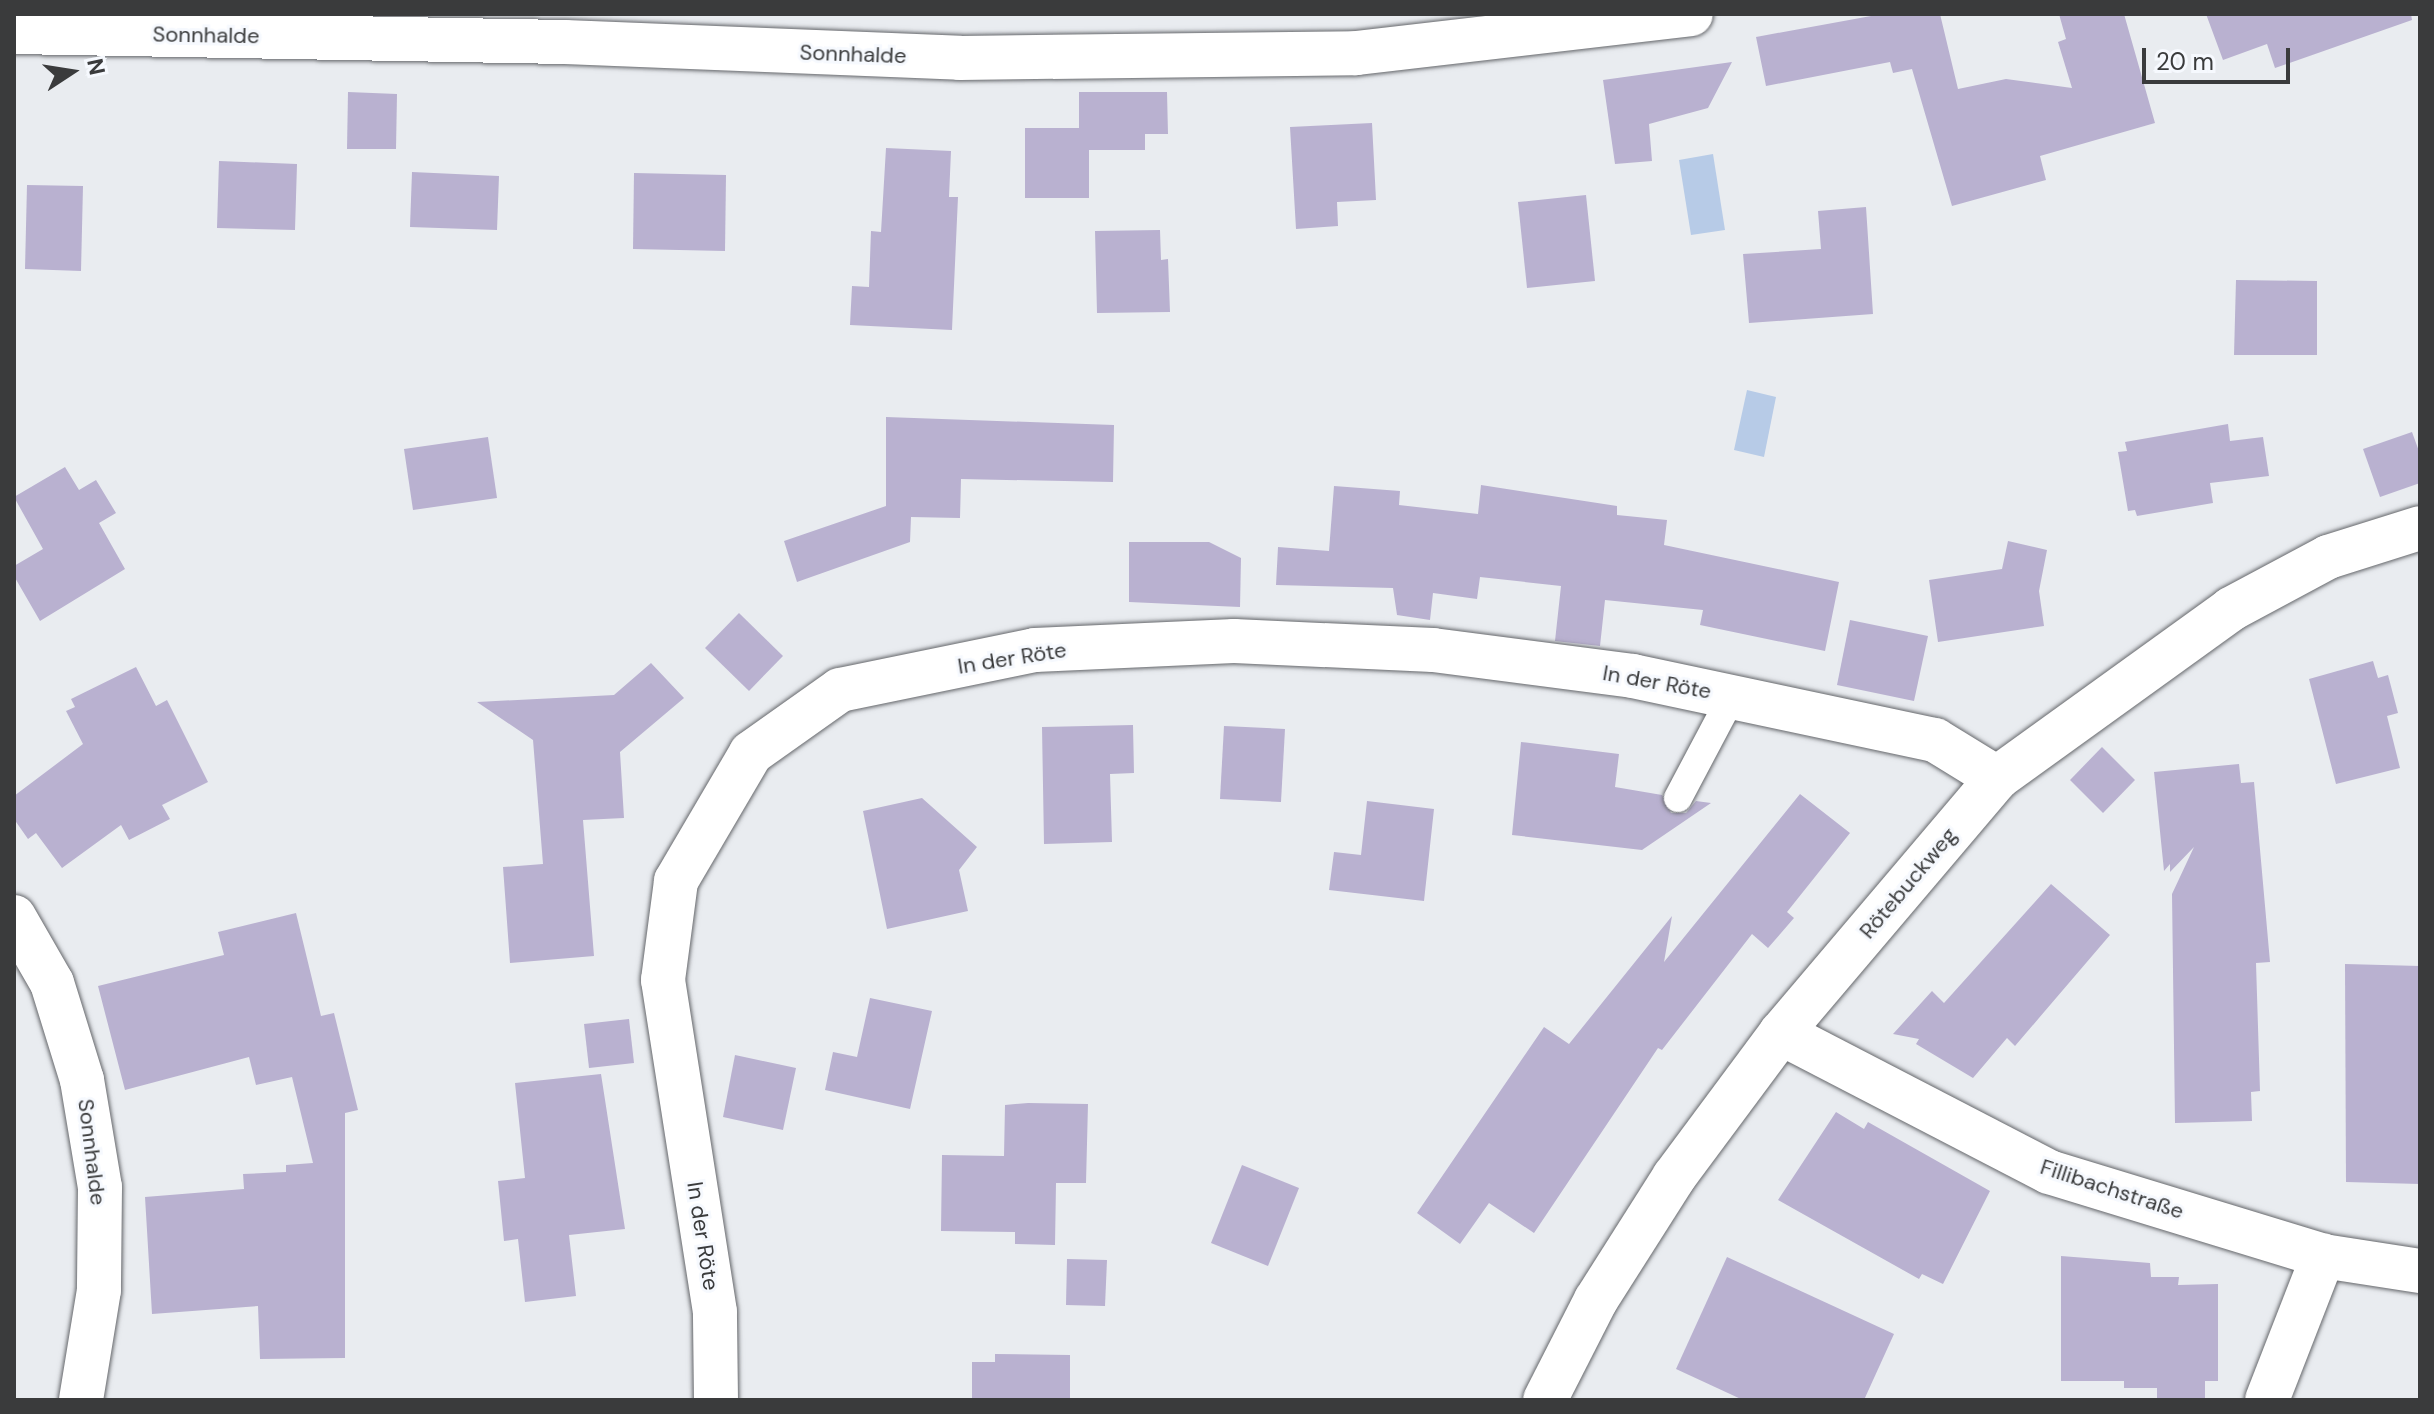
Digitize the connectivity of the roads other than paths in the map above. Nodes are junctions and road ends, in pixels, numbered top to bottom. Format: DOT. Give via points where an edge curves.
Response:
graph roads {
  1 [pos="1691,14"];
  2 [pos="14,32"];
  3 [pos="2420,528"];
  4 [pos="1732,696"];
  5 [pos="1997,778"];
  6 [pos="1678,798"];
  7 [pos="14,917"];
  8 [pos="1781,1033"];
  9 [pos="2323,1256"];
  10 [pos="2420,1271"];
  11 [pos="81,1400"];
  12 [pos="716,1400"];
  13 [pos="1545,1400"];
  14 [pos="2267,1400"];
  1 -- 2 [label="street, Sonnhalde" via="1356,53 960,58 565,42"];
  3 -- 5 [label="street, Rötebuckweg" via="2328,557 2231,609"];
  4 -- 5 [label="street, In der Röte" via="1935,740"];
  4 -- 6 [label="lane"];
  4 -- 12 [label="street, In der Röte" via="1633,676 1433,650 1234,641 1035,650 840,690 751,753 676,881 663,980 715,1312"];
  5 -- 8 [label="street, Rötebuckweg"];
  7 -- 11 [label="street, Sonnhalde" via="57,997 82,1080 100,1187 99,1290"];
  8 -- 9 [label="street, Fillibachstraße" via="2049,1172"];
  8 -- 13 [label="street, Rötebuckweg" via="1640,1226"];
  9 -- 10 [label="street, Fillibachstraße"];
  9 -- 14 [label="street"];
}
